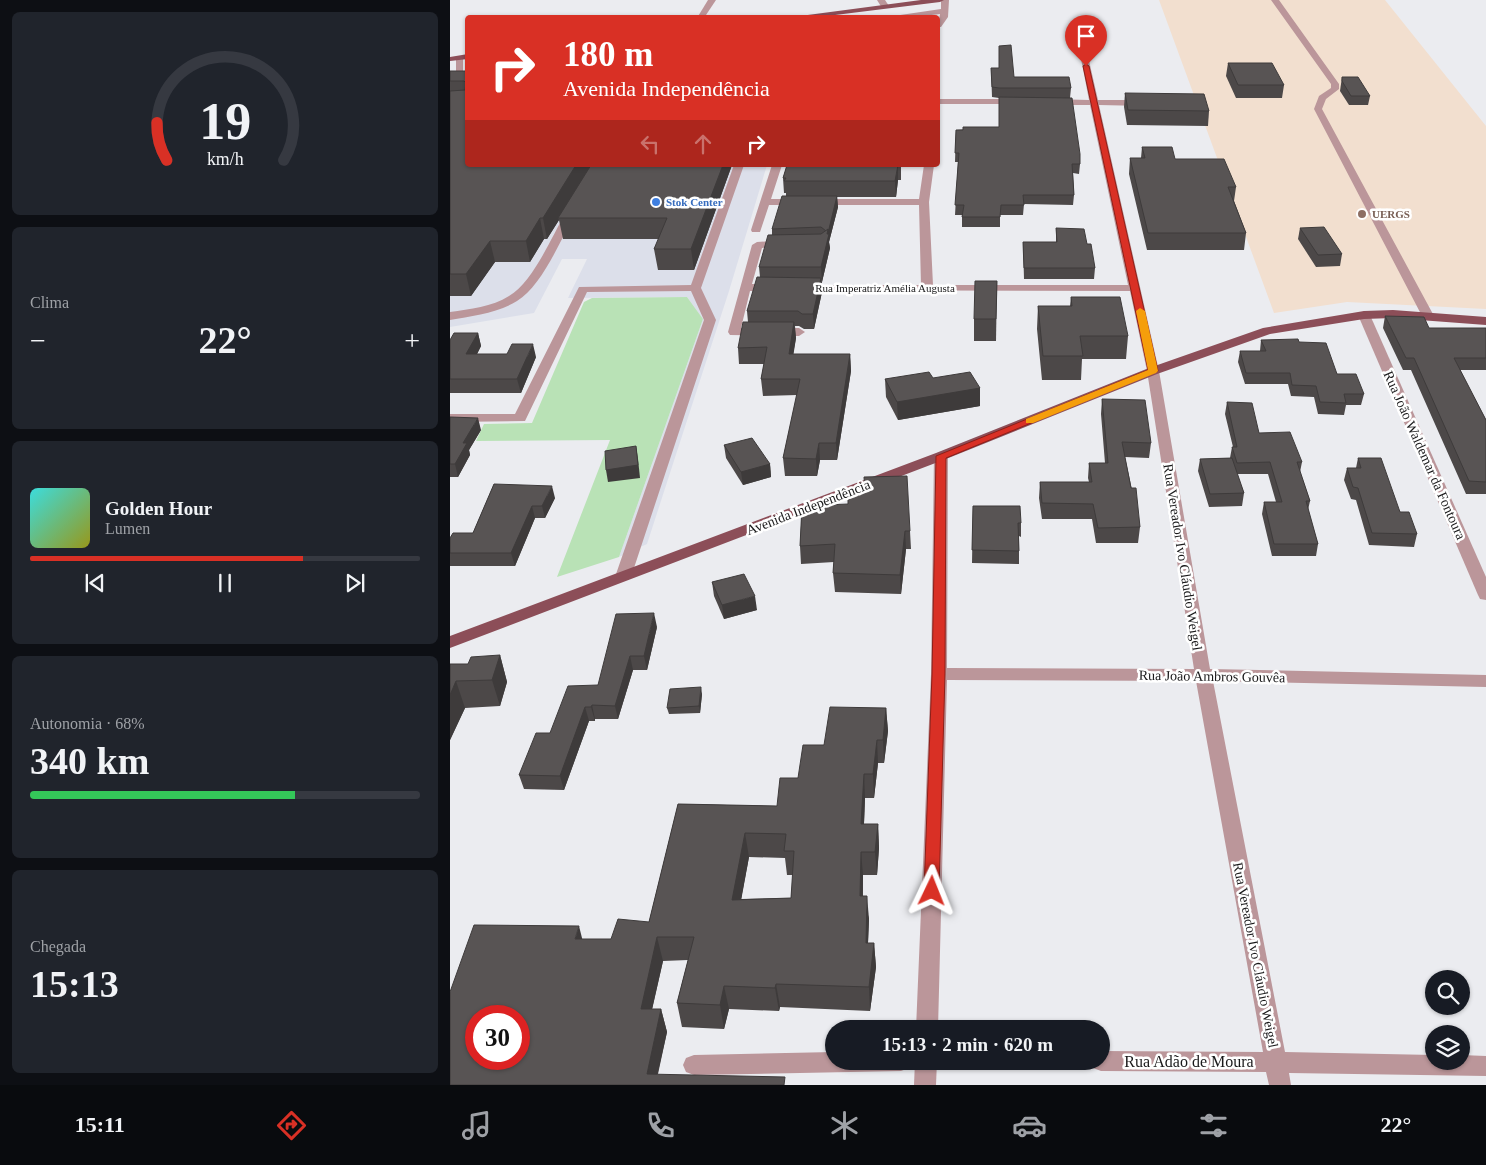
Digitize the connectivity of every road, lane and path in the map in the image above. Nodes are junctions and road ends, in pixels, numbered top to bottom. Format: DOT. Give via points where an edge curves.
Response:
graph roads {
  1 [pos="712,0"];
  2 [pos="940,0"];
  3 [pos="945,0"];
  4 [pos="1275,0"];
  5 [pos="883,3"];
  6 [pos="944,10"];
  7 [pos="702,15"];
  8 [pos="807,15"];
  9 [pos="906,15"];
  10 [pos="940,22"];
  11 [pos="1078,30"];
  12 [pos="459,58"];
  13 [pos="464,72"];
  14 [pos="450,74"];
  15 [pos="940,102"];
  16 [pos="1025,102"];
  17 [pos="1044,102"];
  18 [pos="1093,102"];
  19 [pos="1150,103"];
  20 [pos="737,167"];
  21 [pos="776,167"];
  22 [pos="929,167"];
  23 [pos="766,202"];
  24 [pos="924,202"];
  25 [pos="574,207"];
  26 [pos="756,230"];
  27 [pos="793,243"];
  28 [pos="745,287"];
  29 [pos="694,288"];
  30 [pos="927,288"];
  31 [pos="1135,288"];
  32 [pos="1364,315"];
  33 [pos="450,316"];
  34 [pos="1428,316"];
  35 [pos="1486,321"];
  36 [pos="799,332"];
  37 [pos="1153,371"];
  38 [pos="450,418"];
  39 [pos="941,456"];
  40 [pos="623,577"];
  41 [pos="1486,595"];
  42 [pos="450,642"];
  43 [pos="939,674"];
  44 [pos="1203,675"];
  45 [pos="1486,681"];
  46 [pos="927,1020"];
  47 [pos="1110,1061"];
  48 [pos="825,1062"];
  49 [pos="1276,1062"];
  50 [pos="694,1065"];
  51 [pos="1486,1066"];
  52 [pos="926,1070"];
  53 [pos="925,1085"];
  54 [pos="1280,1085"];
  1 -- 7 [label="street"];
  2 -- 5 [label="main road"];
  3 -- 6 [label="street"];
  4 -- 34 [label="street" via="1335,84 1335,89 1322,98 1318,109"];
  5 -- 8 [label="main road"];
  6 -- 9 [label="street"];
  6 -- 10 [label="street"];
  11 -- 18 [label="street, Rua Vereador Ivo Cláudio Weigel"];
  12 -- 13 [label="street"];
  13 -- 14 [label="street"];
  15 -- 16 [label="street"];
  17 -- 18 [label="street"];
  18 -- 19 [label="street"];
  18 -- 31 [label="street, Rua Vereador Ivo Cláudio Weigel"];
  20 -- 29 [label="street"];
  21 -- 23 [label="street"];
  22 -- 24 [label="street"];
  23 -- 24 [label="street"];
  23 -- 26 [label="street"];
  24 -- 30 [label="street"];
  25 -- 33 [label="street" via="519,295 502,304"];
  27 -- 28 [label="street" via="757,244"];
  28 -- 30 [label="street, Rua Imperatriz Amélia Augusta"];
  28 -- 36 [label="street" via="734,332"];
  29 -- 38 [label="street" via="583,289 520,418"];
  29 -- 40 [label="street" via="710,320"];
  30 -- 31 [label="street, Rua Imperatriz Amélia Augusta"];
  31 -- 37 [label="street, Rua Vereador Ivo Cláudio Weigel"];
  32 -- 34 [label="main road, Avenida Independência"];
  32 -- 37 [label="main road, Avenida Independência" via="1267,331"];
  32 -- 41 [label="street, Rua João Waldemar da Fontoura"];
  34 -- 35 [label="main road, Avenida Independência"];
  37 -- 39 [label="main road, Avenida Independência"];
  37 -- 44 [label="street, Rua Vereador Ivo Cláudio Weigel"];
  39 -- 40 [label="main road, Avenida Independência"];
  39 -- 43 [label="street"];
  40 -- 42 [label="main road, Avenida Independência"];
  43 -- 44 [label="street, Rua João Ambros Gouvêa"];
  43 -- 46 [label="street"];
  44 -- 45 [label="street, Rua João Ambros Gouvêa"];
  44 -- 49 [label="street, Rua Vereador Ivo Cláudio Weigel"];
  47 -- 49 [label="street, Rua Adão de Moura"];
  48 -- 50 [label="street"];
  49 -- 51 [label="street, Rua Adão de Moura"];
  49 -- 54 [label="street, Rua Vereador Ivo Cláudio Weigel"];
  52 -- 53 [label="street"];
}
